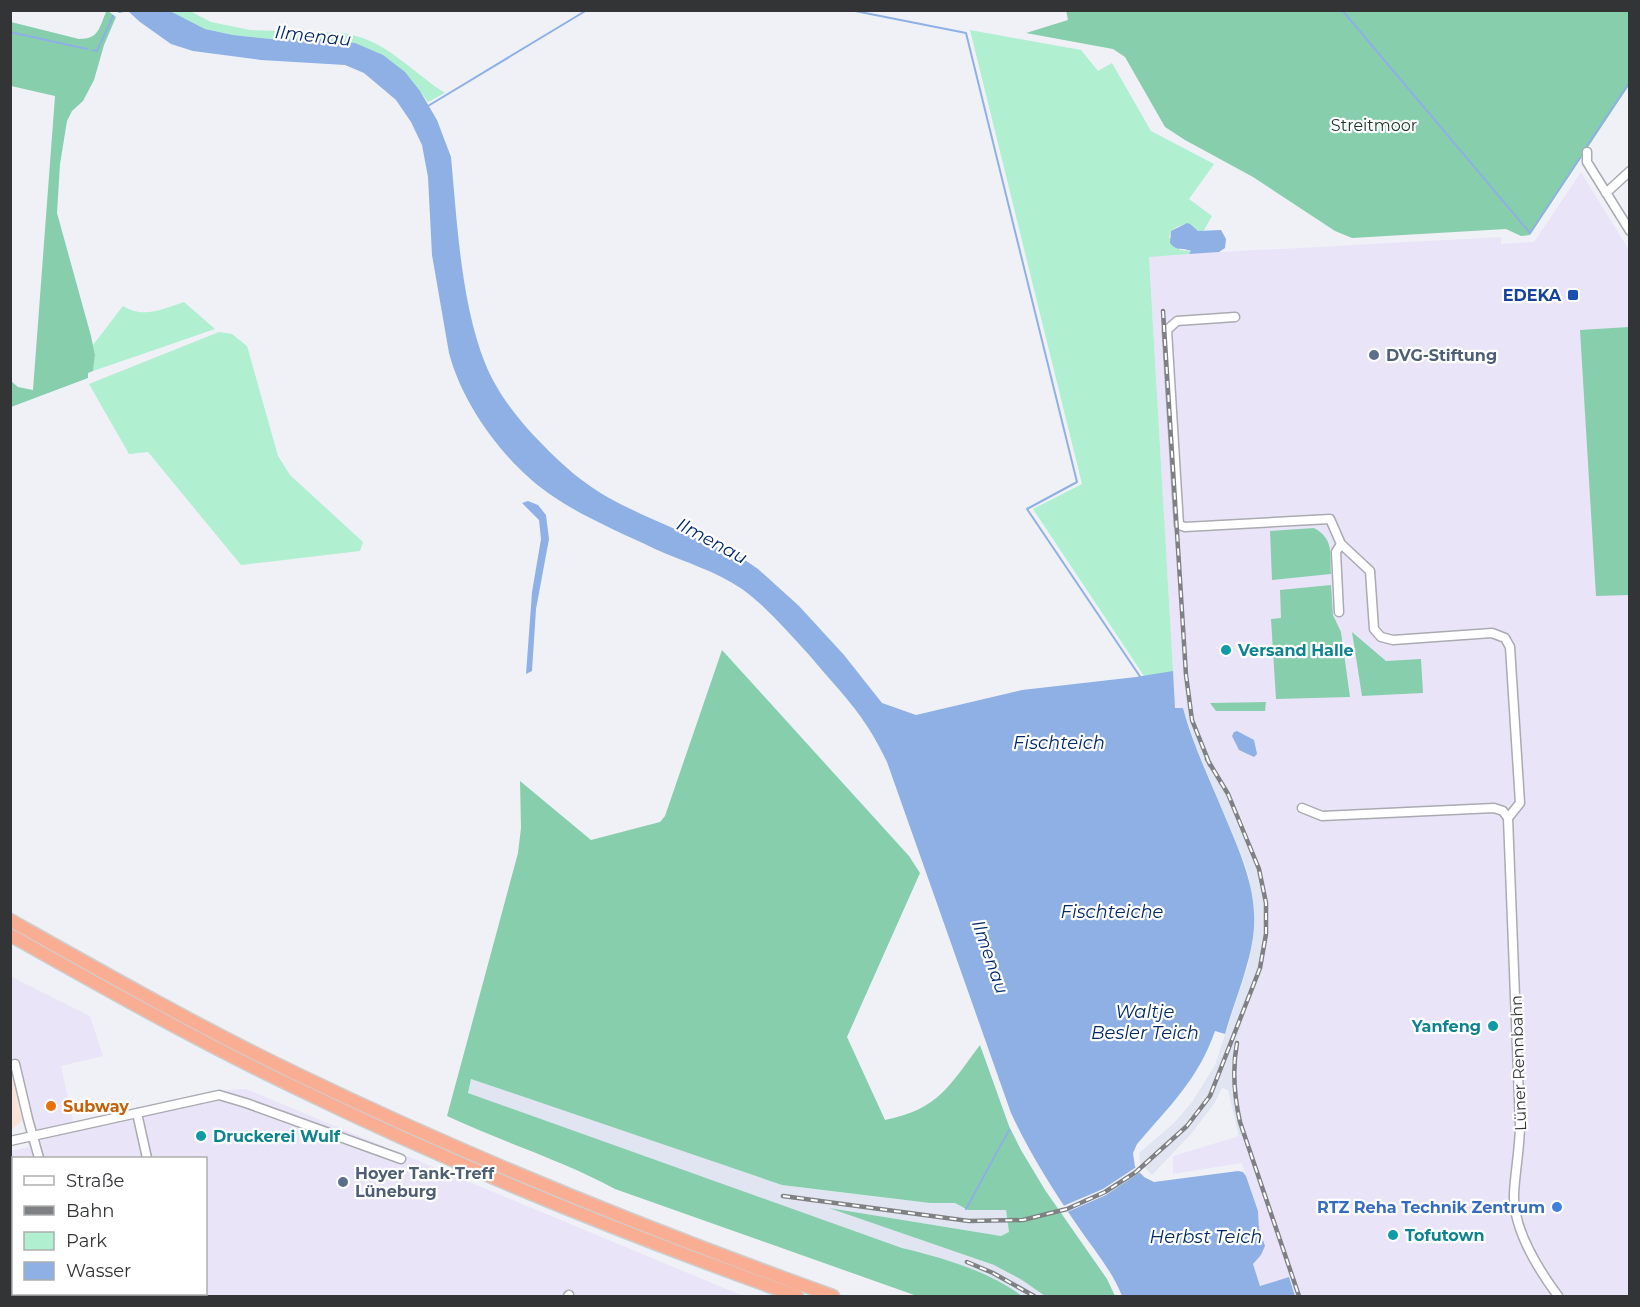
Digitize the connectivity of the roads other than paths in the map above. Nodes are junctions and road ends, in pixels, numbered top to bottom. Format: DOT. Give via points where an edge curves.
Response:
graph roads {
  1 [pos="1587,152"];
  2 [pos="1629,171"];
  3 [pos="1606,193"];
  4 [pos="1629,231"];
  5 [pos="1234,317"];
  6 [pos="1341,544"];
  7 [pos="1339,612"];
  8 [pos="1302,808"];
  9 [pos="1508,818"];
  10 [pos="10,921"];
  11 [pos="10,935"];
  12 [pos="10,942"];
  13 [pos="62,964"];
  14 [pos="15,1064"];
  15 [pos="137,1113"];
  16 [pos="32,1136"];
  17 [pos="10,1141"];
  18 [pos="39,1157"];
  19 [pos="147,1157"];
  20 [pos="401,1159"];
  21 [pos="797,1296"];
  22 [pos="833,1296"];
  23 [pos="1558,1296"];
  1 -- 3 [label="street" via="1587,162"];
  2 -- 3 [label="street"];
  3 -- 4 [label="street"];
  5 -- 6 [label="street" via="1177,321 1167,330 1179,525 1330,519"];
  6 -- 7 [label="street" via="1336,552"];
  6 -- 9 [label="street, Lüner Rennbahn" via="1370,572 1374,630 1381,637 1394,640 1492,633 1508,642 1520,803"];
  8 -- 9 [label="street" via="1322,816 1494,808"];
  9 -- 23 [label="street, Lüner Rennbahn" via="1520,1124 1514,1196 1524,1238"];
  10 -- 22 [label="highway" via="200,1025 409,1126 614,1214"];
  11 -- 13 [label="highway"];
  12 -- 13 [label="highway"];
  13 -- 21 [label="highway" via="204,1042 404,1139 609,1226"];
  14 -- 16 [label="street"];
  15 -- 16 [label="street"];
  15 -- 19 [label="street"];
  15 -- 20 [label="street" via="227,1096"];
  16 -- 17 [label="street"];
  16 -- 18 [label="street"];
}
